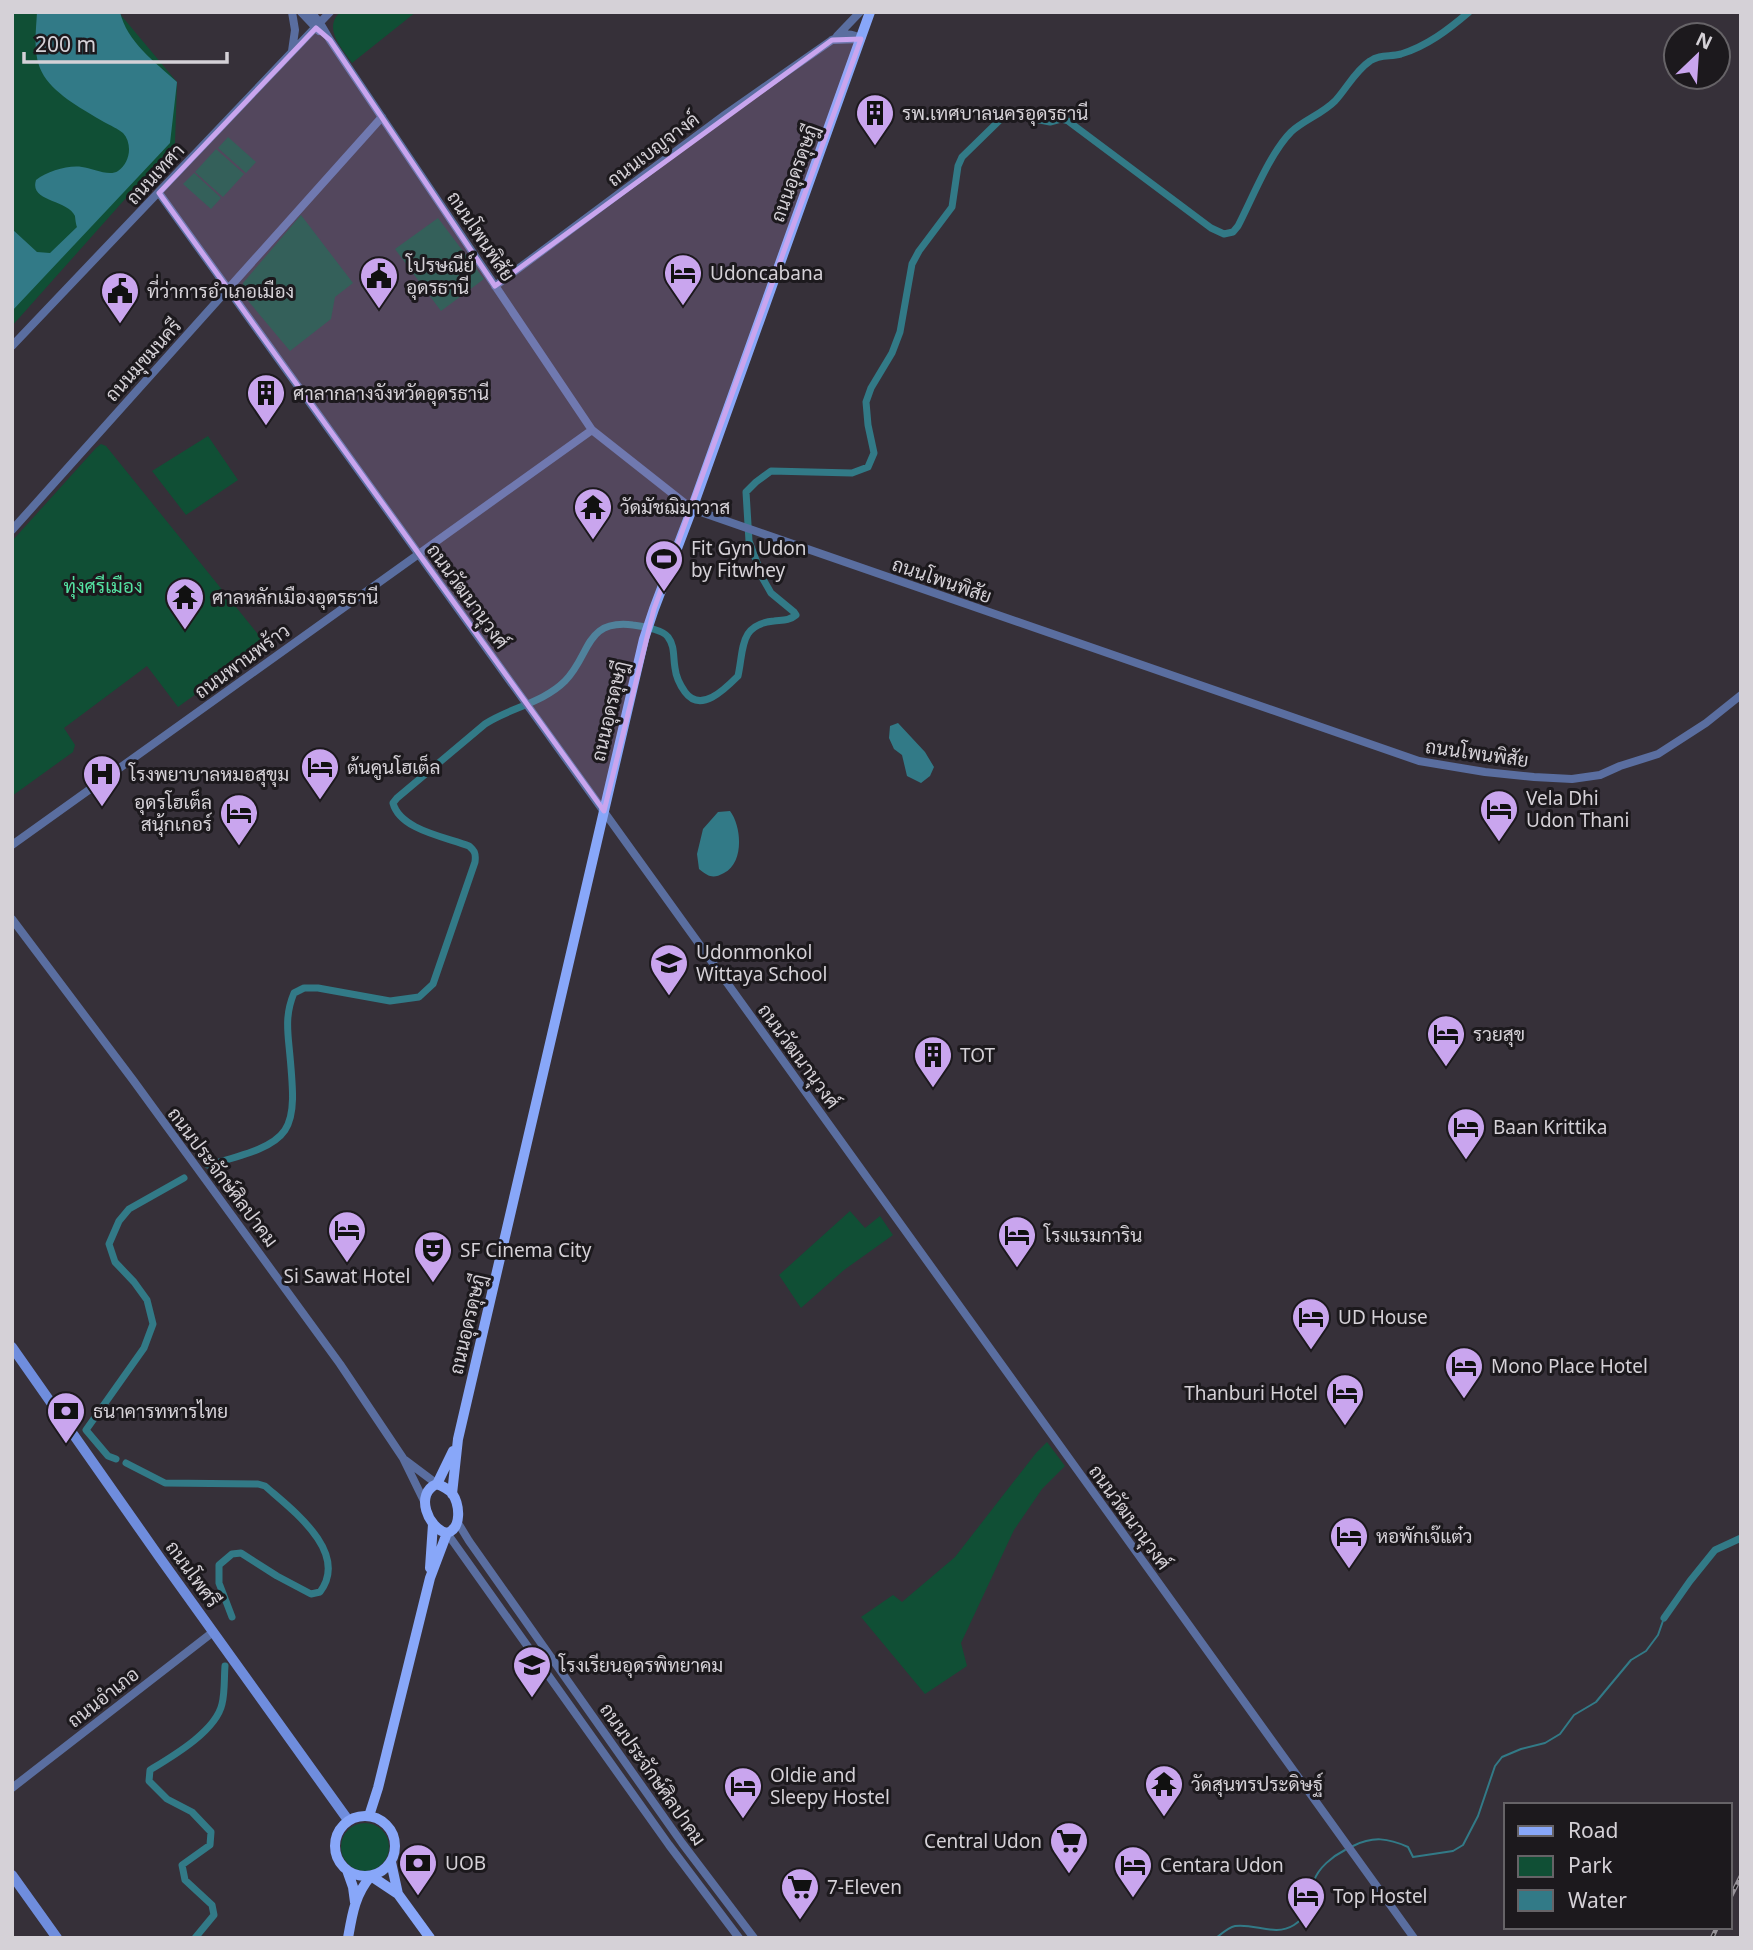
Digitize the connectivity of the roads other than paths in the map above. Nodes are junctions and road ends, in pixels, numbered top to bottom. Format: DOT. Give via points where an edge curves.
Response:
graph roads {
  1 [pos="292,12"];
  2 [pos="300,12"];
  3 [pos="311,12"];
  4 [pos="330,12"];
  5 [pos="860,12"];
  6 [pos="870,12"];
  7 [pos="318,26"];
  8 [pos="861,39"];
  9 [pos="832,40"];
  10 [pos="292,51"];
  11 [pos="382,117"];
  12 [pos="159,193"];
  13 [pos="495,286"];
  14 [pos="228,289"];
  15 [pos="12,346"];
  16 [pos="592,430"];
  17 [pos="692,509"];
  18 [pos="12,530"];
  19 [pos="419,554"];
  20 [pos="1741,695"];
  21 [pos="604,811"];
  22 [pos="12,845"];
  23 [pos="12,919"];
  24 [pos="12,1347"];
  25 [pos="458,1439"];
  26 [pos="402,1458"];
  27 [pos="437,1484"];
  28 [pos="452,1494"];
  29 [pos="425,1503"];
  30 [pos="458,1523"];
  31 [pos="433,1524"];
  32 [pos="447,1533"];
  33 [pos="430,1578"];
  34 [pos="496,1580"];
  35 [pos="485,1587"];
  36 [pos="213,1632"];
  37 [pos="579,1697"];
  38 [pos="571,1707"];
  39 [pos="12,1788"];
  40 [pos="369,1816"];
  41 [pos="348,1820"];
  42 [pos="694,1859"];
  43 [pos="391,1863"];
  44 [pos="685,1866"];
  45 [pos="347,1870"];
  46 [pos="12,1875"];
  47 [pos="370,1875"];
  48 [pos="398,1894"];
  49 [pos="355,1902"];
  50 [pos="57,1938"];
  51 [pos="348,1938"];
  52 [pos="430,1938"];
  53 [pos="739,1938"];
  54 [pos="754,1938"];
  55 [pos="1414,1938"];
  1 -- 10 [label="street"];
  2 -- 7 [label="street, ถนนโพนพิสัย"];
  3 -- 7 [label="street, ถนนโพนพิสัย"];
  4 -- 7 [label="street, ถนนเทศา"];
  5 -- 9 [label="street, ถนนเบญจางค์"];
  6 -- 8 [label="main road, ถนนอุดรดุษฎี"];
  7 -- 10 [label="street, ถนนเทศา"];
  7 -- 11 [label="street, ถนนโพนพิสัย"];
  8 -- 9 [label="street" via="849,34"];
  8 -- 17 [label="main road, ถนนอุดรดุษฎี"];
  9 -- 13 [label="street, ถนนเบญจางค์"];
  10 -- 12 [label="street, ถนนเทศา"];
  11 -- 13 [label="street, ถนนโพนพิสัย"];
  11 -- 14 [label="street, ถนนมุขมนครี"];
  12 -- 14 [label="street, ถนนวัฒนานุวงศ์"];
  12 -- 15 [label="street, ถนนเทศา"];
  13 -- 16 [label="street, ถนนโพนพิสัย"];
  14 -- 18 [label="street, ถนนมุขมนครี"];
  14 -- 19 [label="street, ถนนวัฒนานุวงศ์"];
  16 -- 17 [label="street, ถนนโพนพิสัย"];
  16 -- 19 [label="street, ถนนพานพร้าว"];
  17 -- 20 [label="street, ถนนโพนพิสัย" via="1432,763 1534,777 1600,775 1658,754"];
  17 -- 21 [label="main road, ถนนอุดรดุษฎี" via="644,639"];
  19 -- 21 [label="street, ถนนวัฒนานุวงศ์"];
  19 -- 22 [label="street, ถนนพานพร้าว"];
  21 -- 25 [label="main road, ถนนอุดรดุษฎี"];
  21 -- 55 [label="street, ถนนวัฒนานุวงศ์"];
  23 -- 26 [label="street, ถนนประจักษ์ศิลปาคม" via="337,1359"];
  24 -- 36 [label="main road, ถนนโพศรี"];
  25 -- 27 [label="main road, ถนนอุดรดุษฎี"];
  25 -- 28 [label="main road, ถนนอุดรดุษฎี"];
  26 -- 27 [label="street"];
  26 -- 29 [label="street"];
  27 -- 28 [label="main road"];
  27 -- 29 [label="main road" via="426,1492"];
  28 -- 30 [label="main road"];
  29 -- 31 [label="main road"];
  30 -- 32 [label="main road"];
  30 -- 34 [label="street, ถนนประจักษ์ศิลปาคม"];
  31 -- 32 [label="main road"];
  31 -- 33 [label="main road"];
  32 -- 33 [label="main road"];
  32 -- 35 [label="street, ถนนประจักษ์ศิลปาคม"];
  33 -- 40 [label="main road"];
  34 -- 35 [label="street"];
  34 -- 37 [label="street, ถนนประจักษ์ศิลปาคม"];
  35 -- 38 [label="street, ถนนประจักษ์ศิลปาคม"];
  36 -- 39 [label="street, ถนนอำเภอ"];
  36 -- 41 [label="main road, ถนนโพศรี"];
  37 -- 38 [label="street"];
  37 -- 42 [label="street, ถนนประจักษ์ศิลปาคม"];
  38 -- 44 [label="street, ถนนประจักษ์ศิลปาคม"];
  40 -- 41 [label="main road"];
  40 -- 43 [label="main road" via="386,1824 393,1835"];
  41 -- 45 [label="main road" via="334,1843 336,1856"];
  42 -- 44 [label="street"];
  42 -- 54 [label="street, ถนนประจักษ์ศิลปาคม"];
  43 -- 47 [label="main road"];
  43 -- 48 [label="main road"];
  44 -- 53 [label="street, ถนนประจักษ์ศิลปาคม"];
  45 -- 47 [label="main road"];
  45 -- 49 [label="main road"];
  46 -- 50 [label="main road"];
  47 -- 48 [label="main road"];
  47 -- 49 [label="main road"];
  48 -- 52 [label="main road"];
  49 -- 51 [label="main road"];
}
